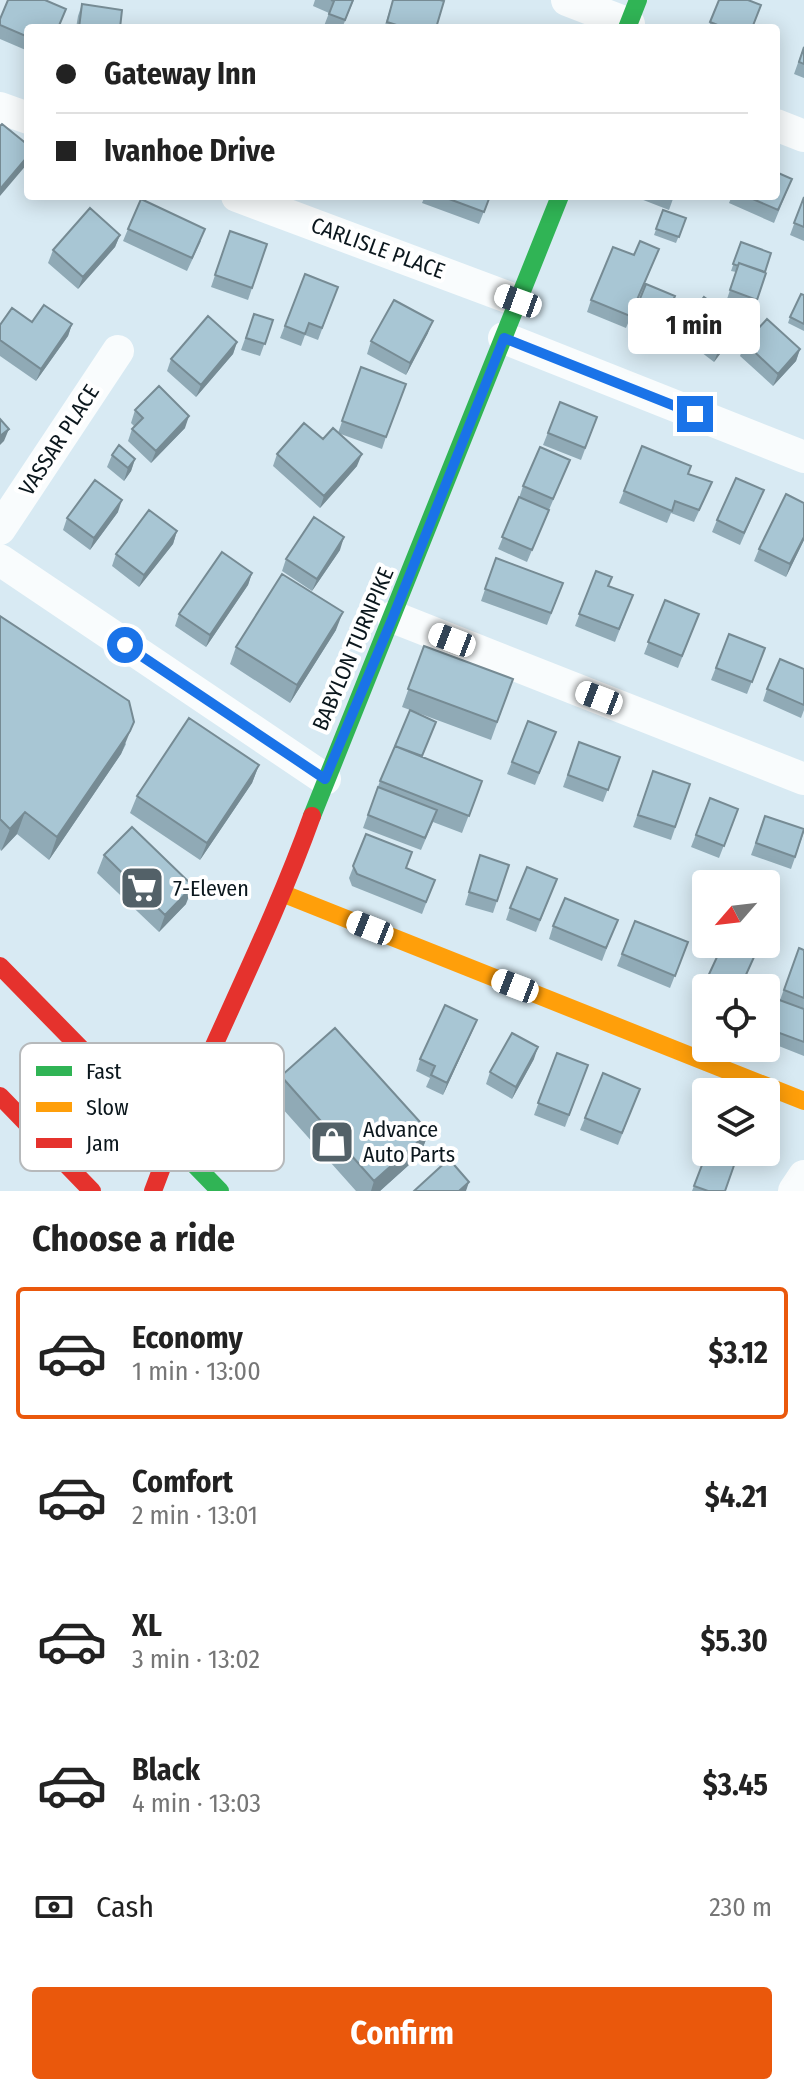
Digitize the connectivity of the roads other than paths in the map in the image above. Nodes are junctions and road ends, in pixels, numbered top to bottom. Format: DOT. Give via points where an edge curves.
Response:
graph roads {
  1 [pos="567,0"];
  2 [pos="631,17"];
  3 [pos="0,108"];
  4 [pos="24,117"];
  5 [pos="780,127"];
  6 [pos="804,136"];
  7 [pos="248,200"];
  8 [pos="558,200"];
  9 [pos="518,301"];
  10 [pos="504,338"];
  11 [pos="118,351"];
  12 [pos="804,457"];
  13 [pos="0,529"];
  14 [pos="0,560"];
  15 [pos="393,617"];
  16 [pos="325,779"];
  17 [pos="804,779"];
  18 [pos="284,894"];
  19 [pos="0,966"];
  20 [pos="76,1043"];
  21 [pos="216,1043"];
  22 [pos="0,1096"];
  23 [pos="804,1101"];
  24 [pos="20,1117"];
  25 [pos="73,1171"];
  26 [pos="160,1171"];
  27 [pos="201,1171"];
  28 [pos="804,1176"];
  29 [pos="92,1191"];
  30 [pos="153,1191"];
  31 [pos="220,1191"];
  32 [pos="794,1191"];
  1 -- 2 [label="street"];
  3 -- 4 [label="street"];
  5 -- 6 [label="street"];
  7 -- 9 [label="street, CARLISLE PLACE"];
  8 -- 9 [label="main road, BABYLON TURNPIKE"];
  9 -- 10 [label="main road, BABYLON TURNPIKE"];
  10 -- 12 [label="street"];
  10 -- 15 [label="main road, BABYLON TURNPIKE"];
  11 -- 13 [label="street, VASSAR PLACE"];
  14 -- 16 [label="street"];
  15 -- 16 [label="main road, BABYLON TURNPIKE"];
  15 -- 17 [label="street"];
  16 -- 18 [label="main road, BABYLON TURNPIKE"];
  18 -- 21 [label="main road, BABYLON TURNPIKE"];
  18 -- 23 [label="main road"];
  19 -- 20 [label="main road"];
  22 -- 24 [label="main road"];
  25 -- 29 [label="main road"];
  26 -- 30 [label="main road, BABYLON TURNPIKE"];
  27 -- 31 [label="main road"];
  28 -- 32 [label="street"];
}
